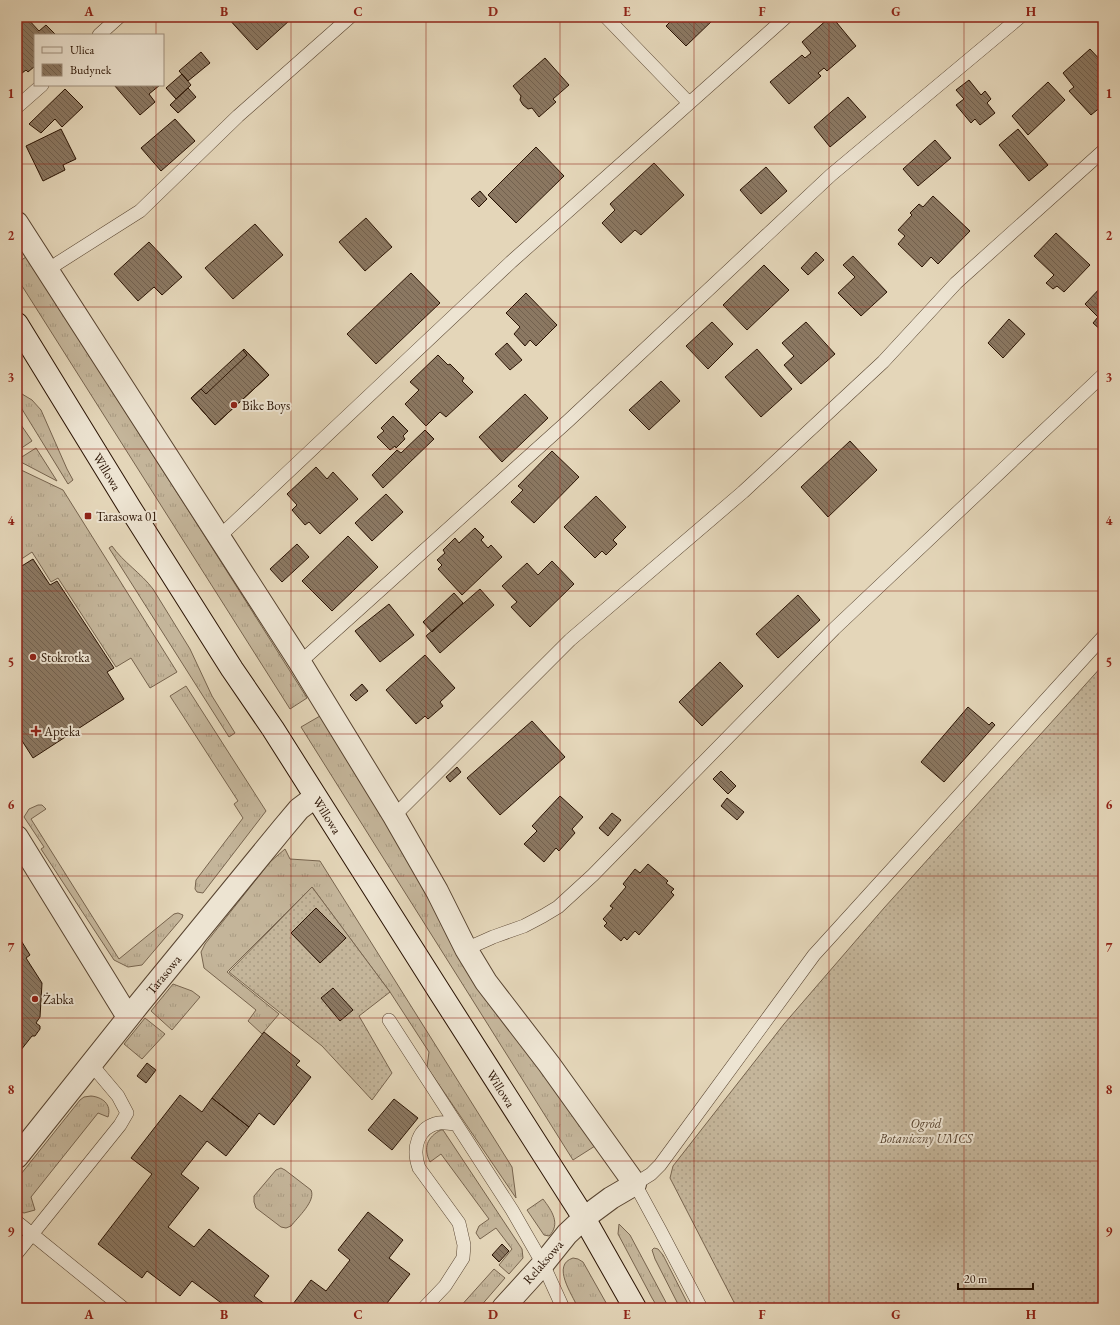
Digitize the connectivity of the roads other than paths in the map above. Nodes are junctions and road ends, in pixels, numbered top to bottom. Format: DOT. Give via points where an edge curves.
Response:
graph roads {
  1 [pos="119,17"];
  2 [pos="350,17"];
  3 [pos="606,17"];
  4 [pos="786,17"];
  5 [pos="1020,17"];
  6 [pos="99,34"];
  7 [pos="41,86"];
  8 [pos="689,103"];
  9 [pos="17,107"];
  10 [pos="1103,151"];
  11 [pos="17,223"];
  12 [pos="48,271"];
  13 [pos="18,326"];
  14 [pos="1103,375"];
  15 [pos="219,536"];
  16 [pos="1103,637"];
  17 [pos="299,662"];
  18 [pos="315,797"];
  19 [pos="394,816"];
  20 [pos="17,838"];
  21 [pos="466,949"];
  22 [pos="128,1017"];
  23 [pos="389,1020"];
  24 [pos="91,1064"];
  25 [pos="455,1124"];
  26 [pos="17,1158"];
  27 [pos="635,1184"];
  28 [pos="584,1218"];
  29 [pos="17,1222"];
  30 [pos="32,1234"];
  31 [pos="17,1253"];
  32 [pos="543,1264"];
  33 [pos="123,1308"];
  34 [pos="424,1308"];
  35 [pos="503,1308"];
  36 [pos="563,1308"];
  37 [pos="635,1308"];
  38 [pos="701,1308"];
  1 -- 6 [label="lane"];
  2 -- 12 [label="lane" via="238,116 140,211 58,262"];
  3 -- 8 [label="lane"];
  4 -- 8 [label="lane"];
  5 -- 17 [label="lane" via="831,175 568,421"];
  7 -- 9 [label="lane"];
  8 -- 15 [label="lane" via="511,262"];
  10 -- 19 [label="lane" via="956,283 883,362 743,492 570,640"];
  11 -- 12 [label="street"];
  12 -- 15 [label="street"];
  13 -- 18 [label="street, Willowa" via="130,508"];
  14 -- 21 [label="lane" via="834,628 564,902 524,926"];
  15 -- 17 [label="street"];
  16 -- 27 [label="lane" via="814,955 660,1165"];
  17 -- 19 [label="street"];
  18 -- 22 [label="street, Tarasowa" via="299,809"];
  18 -- 28 [label="street, Willowa"];
  19 -- 21 [label="street" via="437,891"];
  20 -- 22 [label="street"];
  21 -- 27 [label="street" via="486,982 549,1064"];
  22 -- 24 [label="street, Tarasowa"];
  23 -- 25 [label="lane"];
  24 -- 26 [label="street, Tarasowa"];
  24 -- 30 [label="lane" via="118,1096 127,1113"];
  25 -- 32 [label="lane" via="512,1210"];
  25 -- 34 [label="lane" via="440,1123 429,1126 421,1134 416,1146 415,1159 418,1168 459,1223 464,1245 463,1258 445,1286"];
  27 -- 28 [label="street, Relaksowa"];
  27 -- 38 [label="lane"];
  28 -- 32 [label="street, Relaksowa"];
  28 -- 37 [label="street, Willowa"];
  29 -- 30 [label="lane"];
  30 -- 31 [label="lane"];
  30 -- 33 [label="lane"];
  32 -- 35 [label="street, Relaksowa"];
  32 -- 36 [label="lane"];
}
